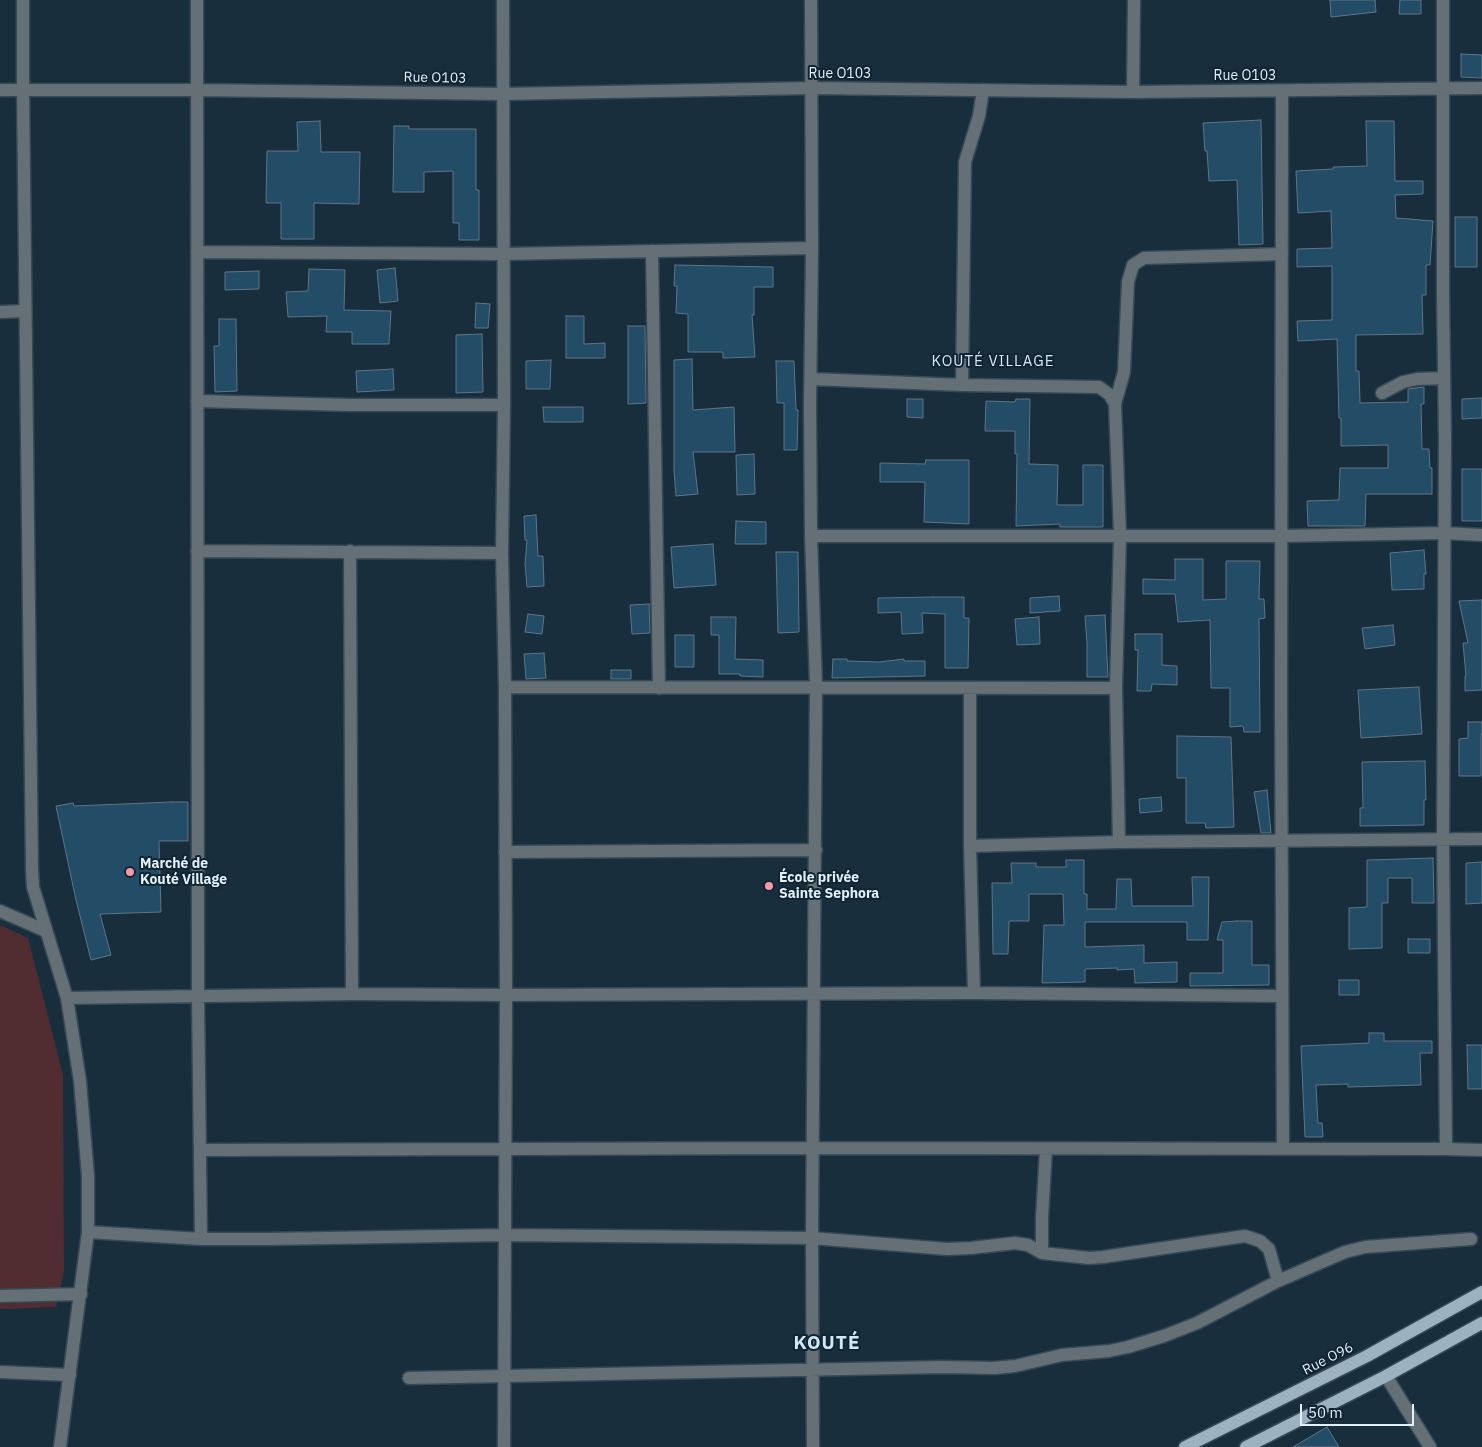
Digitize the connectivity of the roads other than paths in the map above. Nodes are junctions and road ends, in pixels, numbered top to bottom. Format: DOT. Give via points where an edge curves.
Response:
graph roads {
  1 [pos="23,0"];
  2 [pos="197,0"];
  3 [pos="503,0"];
  4 [pos="811,0"];
  5 [pos="1134,0"];
  6 [pos="1443,0"];
  7 [pos="811,88"];
  8 [pos="1482,88"];
  9 [pos="1443,89"];
  10 [pos="0,90"];
  11 [pos="23,90"];
  12 [pos="197,90"];
  13 [pos="983,90"];
  14 [pos="1282,91"];
  15 [pos="1133,92"];
  16 [pos="503,94"];
  17 [pos="812,248"];
  18 [pos="652,251"];
  19 [pos="197,252"];
  20 [pos="503,254"];
  21 [pos="1282,254"];
  22 [pos="25,311"];
  23 [pos="0,312"];
  24 [pos="1444,378"];
  25 [pos="810,379"];
  26 [pos="962,385"];
  27 [pos="1382,393"];
  28 [pos="197,401"];
  29 [pos="1115,404"];
  30 [pos="504,405"];
  31 [pos="1444,533"];
  32 [pos="1120,535"];
  33 [pos="1482,535"];
  34 [pos="811,536"];
  35 [pos="1281,536"];
  36 [pos="197,551"];
  37 [pos="350,551"];
  38 [pos="502,552"];
  39 [pos="816,686"];
  40 [pos="505,687"];
  41 [pos="660,688"];
  42 [pos="970,688"];
  43 [pos="1116,688"];
  44 [pos="1443,838"];
  45 [pos="1482,839"];
  46 [pos="1282,840"];
  47 [pos="1119,842"];
  48 [pos="970,846"];
  49 [pos="816,850"];
  50 [pos="506,852"];
  51 [pos="0,911"];
  52 [pos="46,931"];
  53 [pos="974,993"];
  54 [pos="352,994"];
  55 [pos="815,994"];
  56 [pos="506,995"];
  57 [pos="198,996"];
  58 [pos="1282,996"];
  59 [pos="67,998"];
  60 [pos="506,1148"];
  61 [pos="812,1148"];
  62 [pos="1283,1148"];
  63 [pos="1446,1148"];
  64 [pos="1046,1149"];
  65 [pos="200,1150"];
  66 [pos="1482,1150"];
  67 [pos="88,1232"];
  68 [pos="505,1235"];
  69 [pos="812,1238"];
  70 [pos="201,1239"];
  71 [pos="1470,1239"];
  72 [pos="1042,1253"];
  73 [pos="1278,1281"];
  74 [pos="1482,1292"];
  75 [pos="81,1294"];
  76 [pos="0,1296"];
  77 [pos="1482,1323"];
  78 [pos="812,1370"];
  79 [pos="0,1372"];
  80 [pos="70,1375"];
  81 [pos="505,1376"];
  82 [pos="1386,1376"];
  83 [pos="410,1378"];
  84 [pos="60,1447"];
  85 [pos="504,1447"];
  86 [pos="813,1447"];
  87 [pos="1185,1447"];
  88 [pos="1246,1447"];
  89 [pos="1430,1447"];
  1 -- 11 [label="street"];
  2 -- 12 [label="street"];
  3 -- 16 [label="street"];
  4 -- 7 [label="street"];
  5 -- 15 [label="street"];
  6 -- 9 [label="street"];
  7 -- 13 [label="street, Rue O103"];
  7 -- 16 [label="street, Rue O103"];
  7 -- 17 [label="street"];
  8 -- 9 [label="street, Rue O103"];
  9 -- 14 [label="street, Rue O103"];
  9 -- 24 [label="street"];
  10 -- 11 [label="street, Rue O103"];
  11 -- 12 [label="street, Rue O103"];
  11 -- 22 [label="street"];
  12 -- 16 [label="street, Rue O103"];
  12 -- 19 [label="street"];
  13 -- 15 [label="street, Rue O103"];
  13 -- 26 [label="street" via="965,162"];
  14 -- 15 [label="street, Rue O103"];
  14 -- 21 [label="street"];
  16 -- 20 [label="street"];
  17 -- 18 [label="street"];
  17 -- 25 [label="street"];
  18 -- 20 [label="street"];
  18 -- 41 [label="street"];
  19 -- 20 [label="street"];
  19 -- 28 [label="street"];
  20 -- 30 [label="street"];
  21 -- 29 [label="street" via="1144,258 1133,265 1128,282 1124,372"];
  21 -- 35 [label="street"];
  22 -- 23 [label="street"];
  22 -- 52 [label="street" via="32,870 33,887"];
  24 -- 27 [label="street" via="1403,382"];
  24 -- 31 [label="street"];
  25 -- 26 [label="street"];
  25 -- 34 [label="street"];
  26 -- 29 [label="street" via="1099,387 1110,395"];
  28 -- 30 [label="street"];
  28 -- 36 [label="street"];
  29 -- 32 [label="street"];
  30 -- 38 [label="street"];
  31 -- 33 [label="street"];
  31 -- 35 [label="street"];
  31 -- 44 [label="street"];
  32 -- 34 [label="street"];
  32 -- 35 [label="street"];
  32 -- 43 [label="street"];
  34 -- 39 [label="street"];
  35 -- 46 [label="street"];
  36 -- 37 [label="street"];
  36 -- 57 [label="street"];
  37 -- 38 [label="street"];
  37 -- 54 [label="street"];
  38 -- 40 [label="street"];
  39 -- 41 [label="street"];
  39 -- 42 [label="street"];
  39 -- 49 [label="street"];
  40 -- 41 [label="street"];
  40 -- 50 [label="street"];
  42 -- 43 [label="street"];
  42 -- 48 [label="street"];
  43 -- 47 [label="street"];
  44 -- 45 [label="street"];
  44 -- 46 [label="street"];
  44 -- 63 [label="street"];
  46 -- 47 [label="street"];
  46 -- 58 [label="street"];
  47 -- 48 [label="street"];
  48 -- 53 [label="street"];
  49 -- 50 [label="street"];
  49 -- 55 [label="street"];
  50 -- 56 [label="street"];
  51 -- 52 [label="street"];
  52 -- 59 [label="street"];
  53 -- 55 [label="street"];
  53 -- 58 [label="street"];
  54 -- 56 [label="street"];
  54 -- 57 [label="street"];
  55 -- 56 [label="street"];
  55 -- 61 [label="street"];
  56 -- 60 [label="street"];
  57 -- 59 [label="street"];
  57 -- 65 [label="street"];
  58 -- 62 [label="street"];
  59 -- 67 [label="street" via="85,1126"];
  60 -- 61 [label="street"];
  60 -- 65 [label="street"];
  60 -- 68 [label="street"];
  61 -- 64 [label="street"];
  61 -- 69 [label="street"];
  62 -- 63 [label="street"];
  62 -- 64 [label="street"];
  63 -- 66 [label="street"];
  64 -- 72 [label="street"];
  65 -- 70 [label="street"];
  67 -- 70 [label="street"];
  67 -- 75 [label="street"];
  68 -- 69 [label="street"];
  68 -- 70 [label="street"];
  68 -- 81 [label="street"];
  69 -- 72 [label="street" via="947,1249 1015,1243 1028,1245"];
  69 -- 78 [label="street"];
  71 -- 73 [label="street" via="1365,1247 1345,1252"];
  72 -- 73 [label="street" via="1103,1257 1245,1236 1260,1241 1269,1249"];
  73 -- 78 [label="street" via="1197,1323 1109,1351 1062,1355 994,1368"];
  74 -- 87 [label="main road, Rue O96" via="1367,1356"];
  75 -- 76 [label="street"];
  75 -- 80 [label="street"];
  77 -- 82 [label="main road"];
  78 -- 81 [label="street"];
  78 -- 86 [label="street"];
  79 -- 80 [label="street"];
  80 -- 84 [label="street"];
  81 -- 83 [label="street"];
  81 -- 85 [label="street"];
  82 -- 88 [label="main road"];
  82 -- 89 [label="street"];
}
